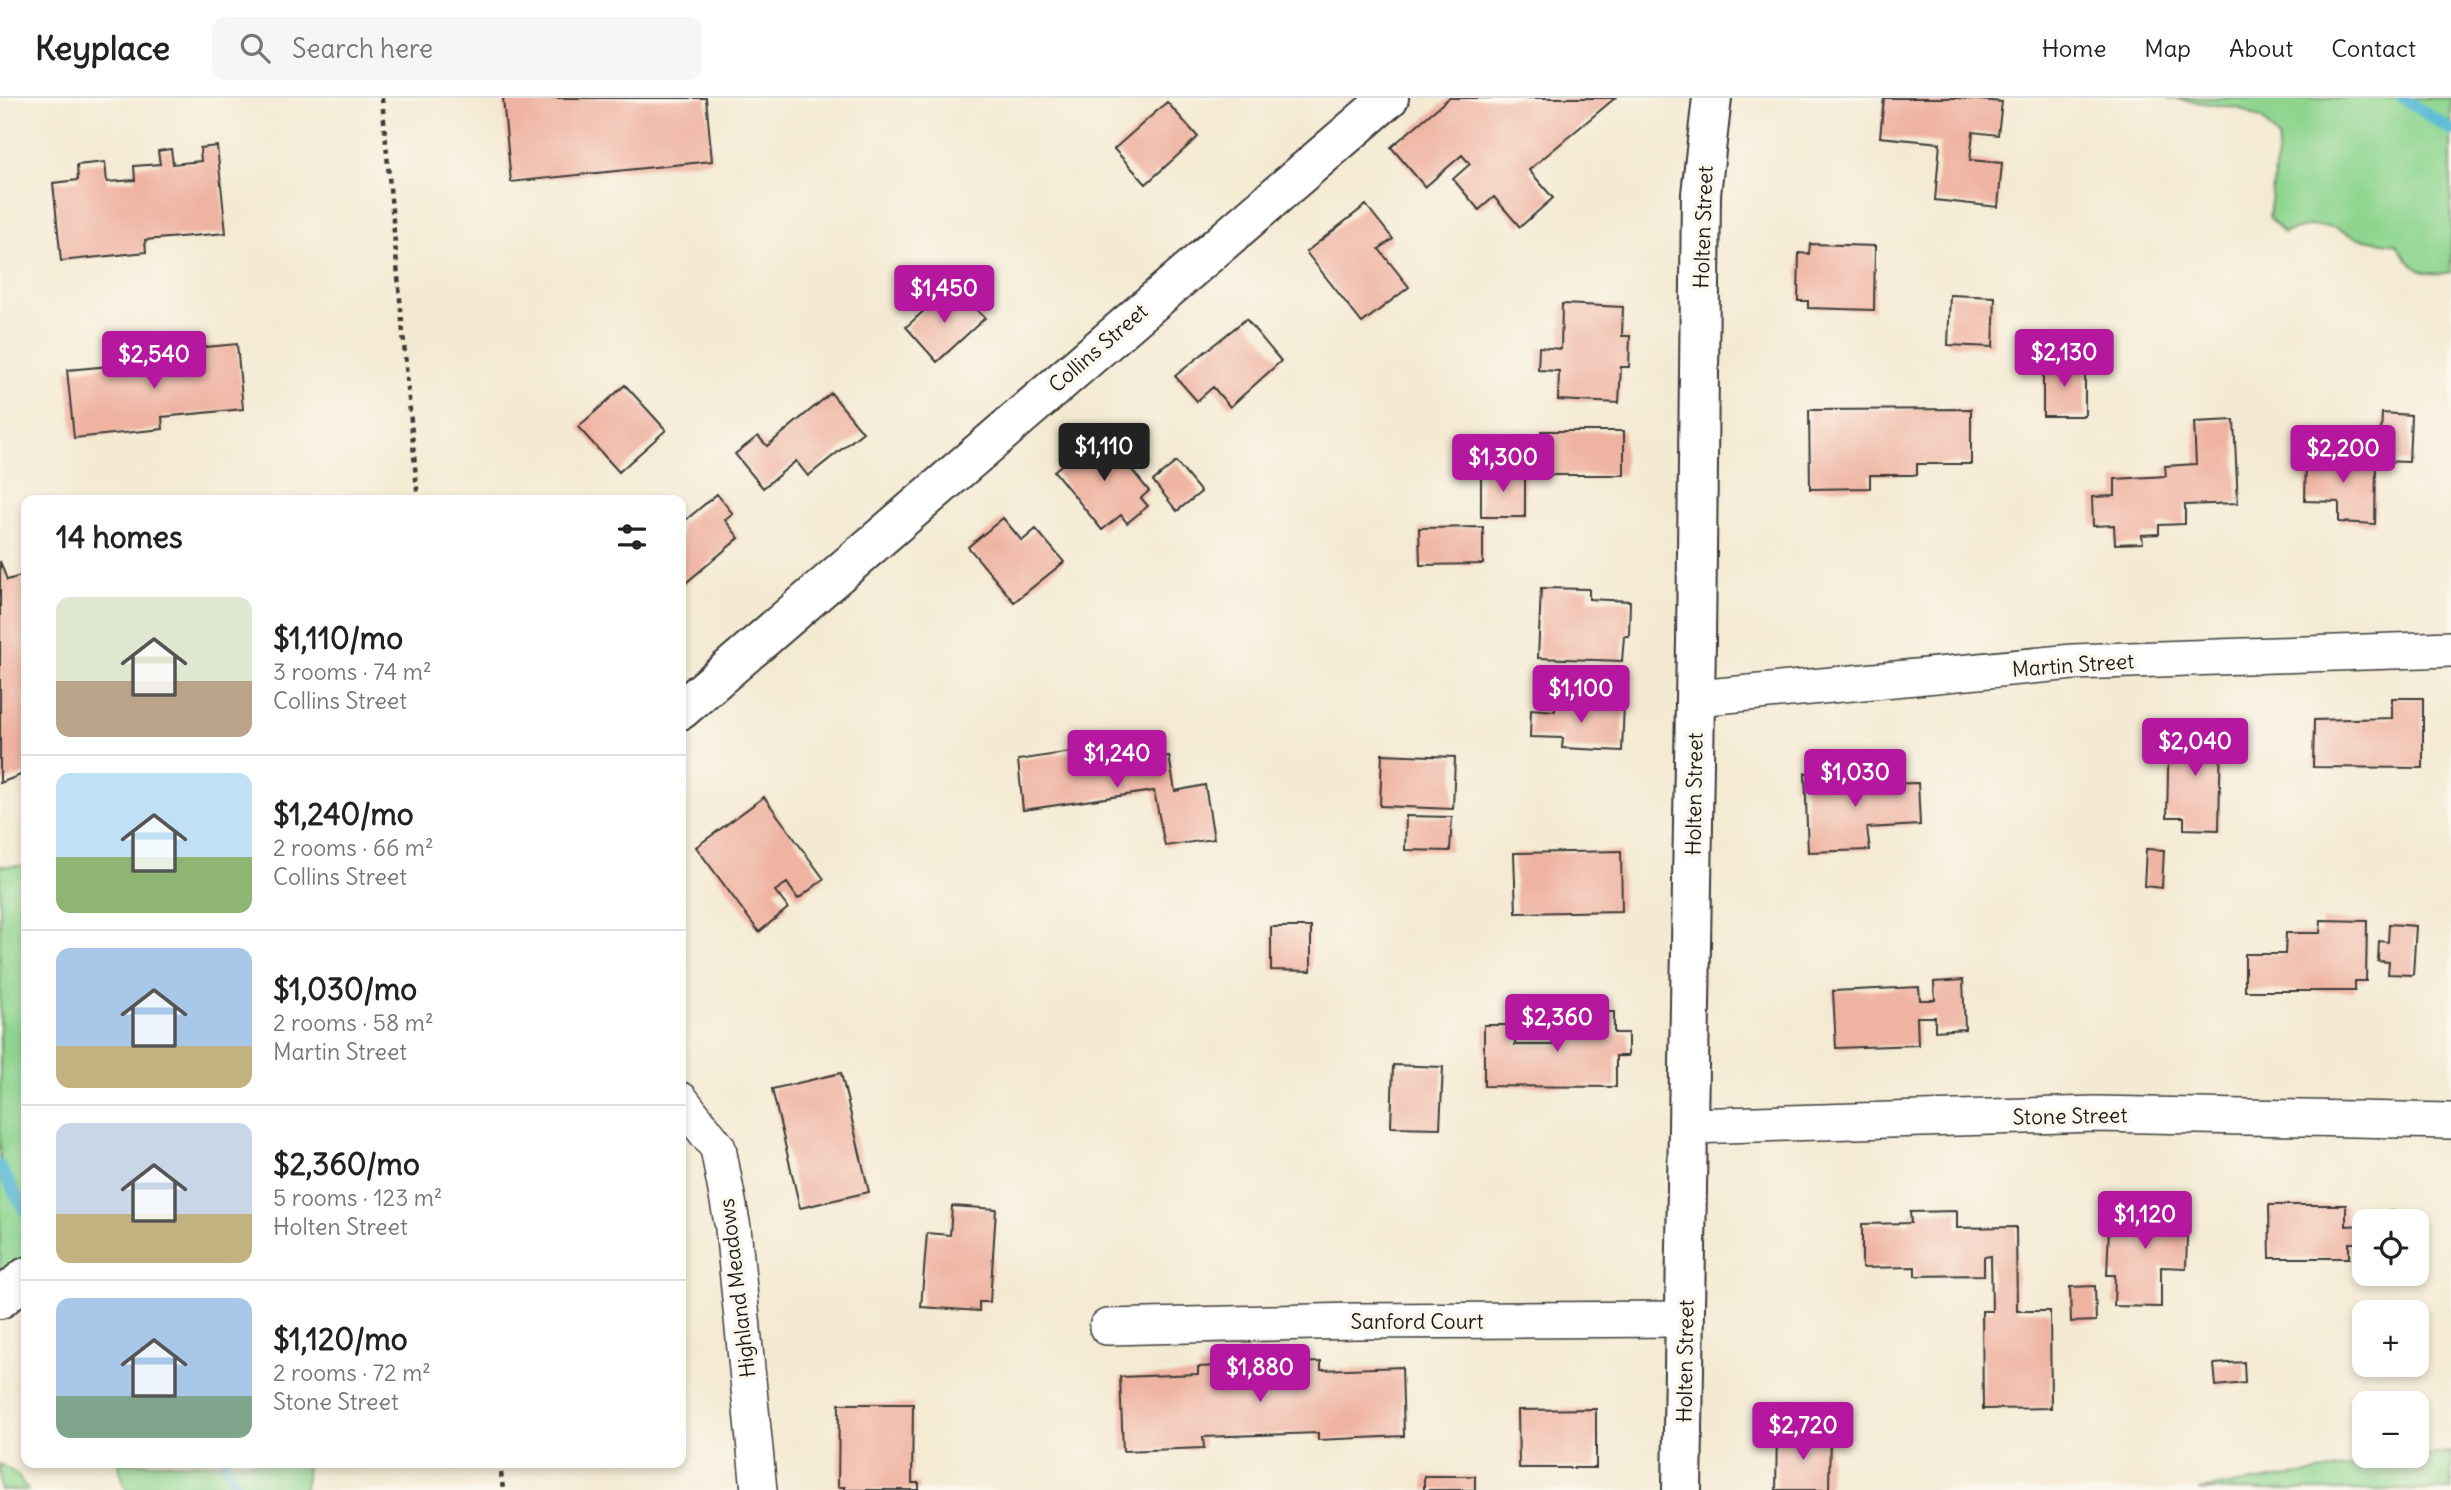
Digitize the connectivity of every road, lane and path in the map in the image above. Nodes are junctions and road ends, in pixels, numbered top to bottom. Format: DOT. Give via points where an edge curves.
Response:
graph roads {
  1 [pos="382,98"];
  2 [pos="1389,98"];
  3 [pos="1712,98"];
  4 [pos="418,495"];
  5 [pos="2451,649"];
  6 [pos="1696,698"];
  7 [pos="686,706"];
  8 [pos="686,1106"];
  9 [pos="2451,1121"];
  10 [pos="1689,1126"];
  11 [pos="21,1281"];
  12 [pos="0,1299"];
  13 [pos="1685,1319"];
  14 [pos="1107,1327"];
  15 [pos="501,1468"];
  16 [pos="503,1490"];
  17 [pos="759,1490"];
  18 [pos="1682,1490"];
  1 -- 4 [label="path"];
  2 -- 7 [label="main road, Collins Street"];
  3 -- 6 [label="main road, Holten Street" via="1701,194"];
  5 -- 6 [label="street, Martin Street" via="2073,662"];
  6 -- 10 [label="main road, Holten Street"];
  8 -- 17 [label="street, Highland Meadows" via="718,1148 733,1228"];
  9 -- 10 [label="street, Stone Street" via="2096,1114"];
  10 -- 13 [label="main road, Holten Street"];
  11 -- 12 [label="main road"];
  13 -- 14 [label="street, Sanford Court"];
  13 -- 18 [label="main road, Holten Street"];
  15 -- 16 [label="path"];
}
